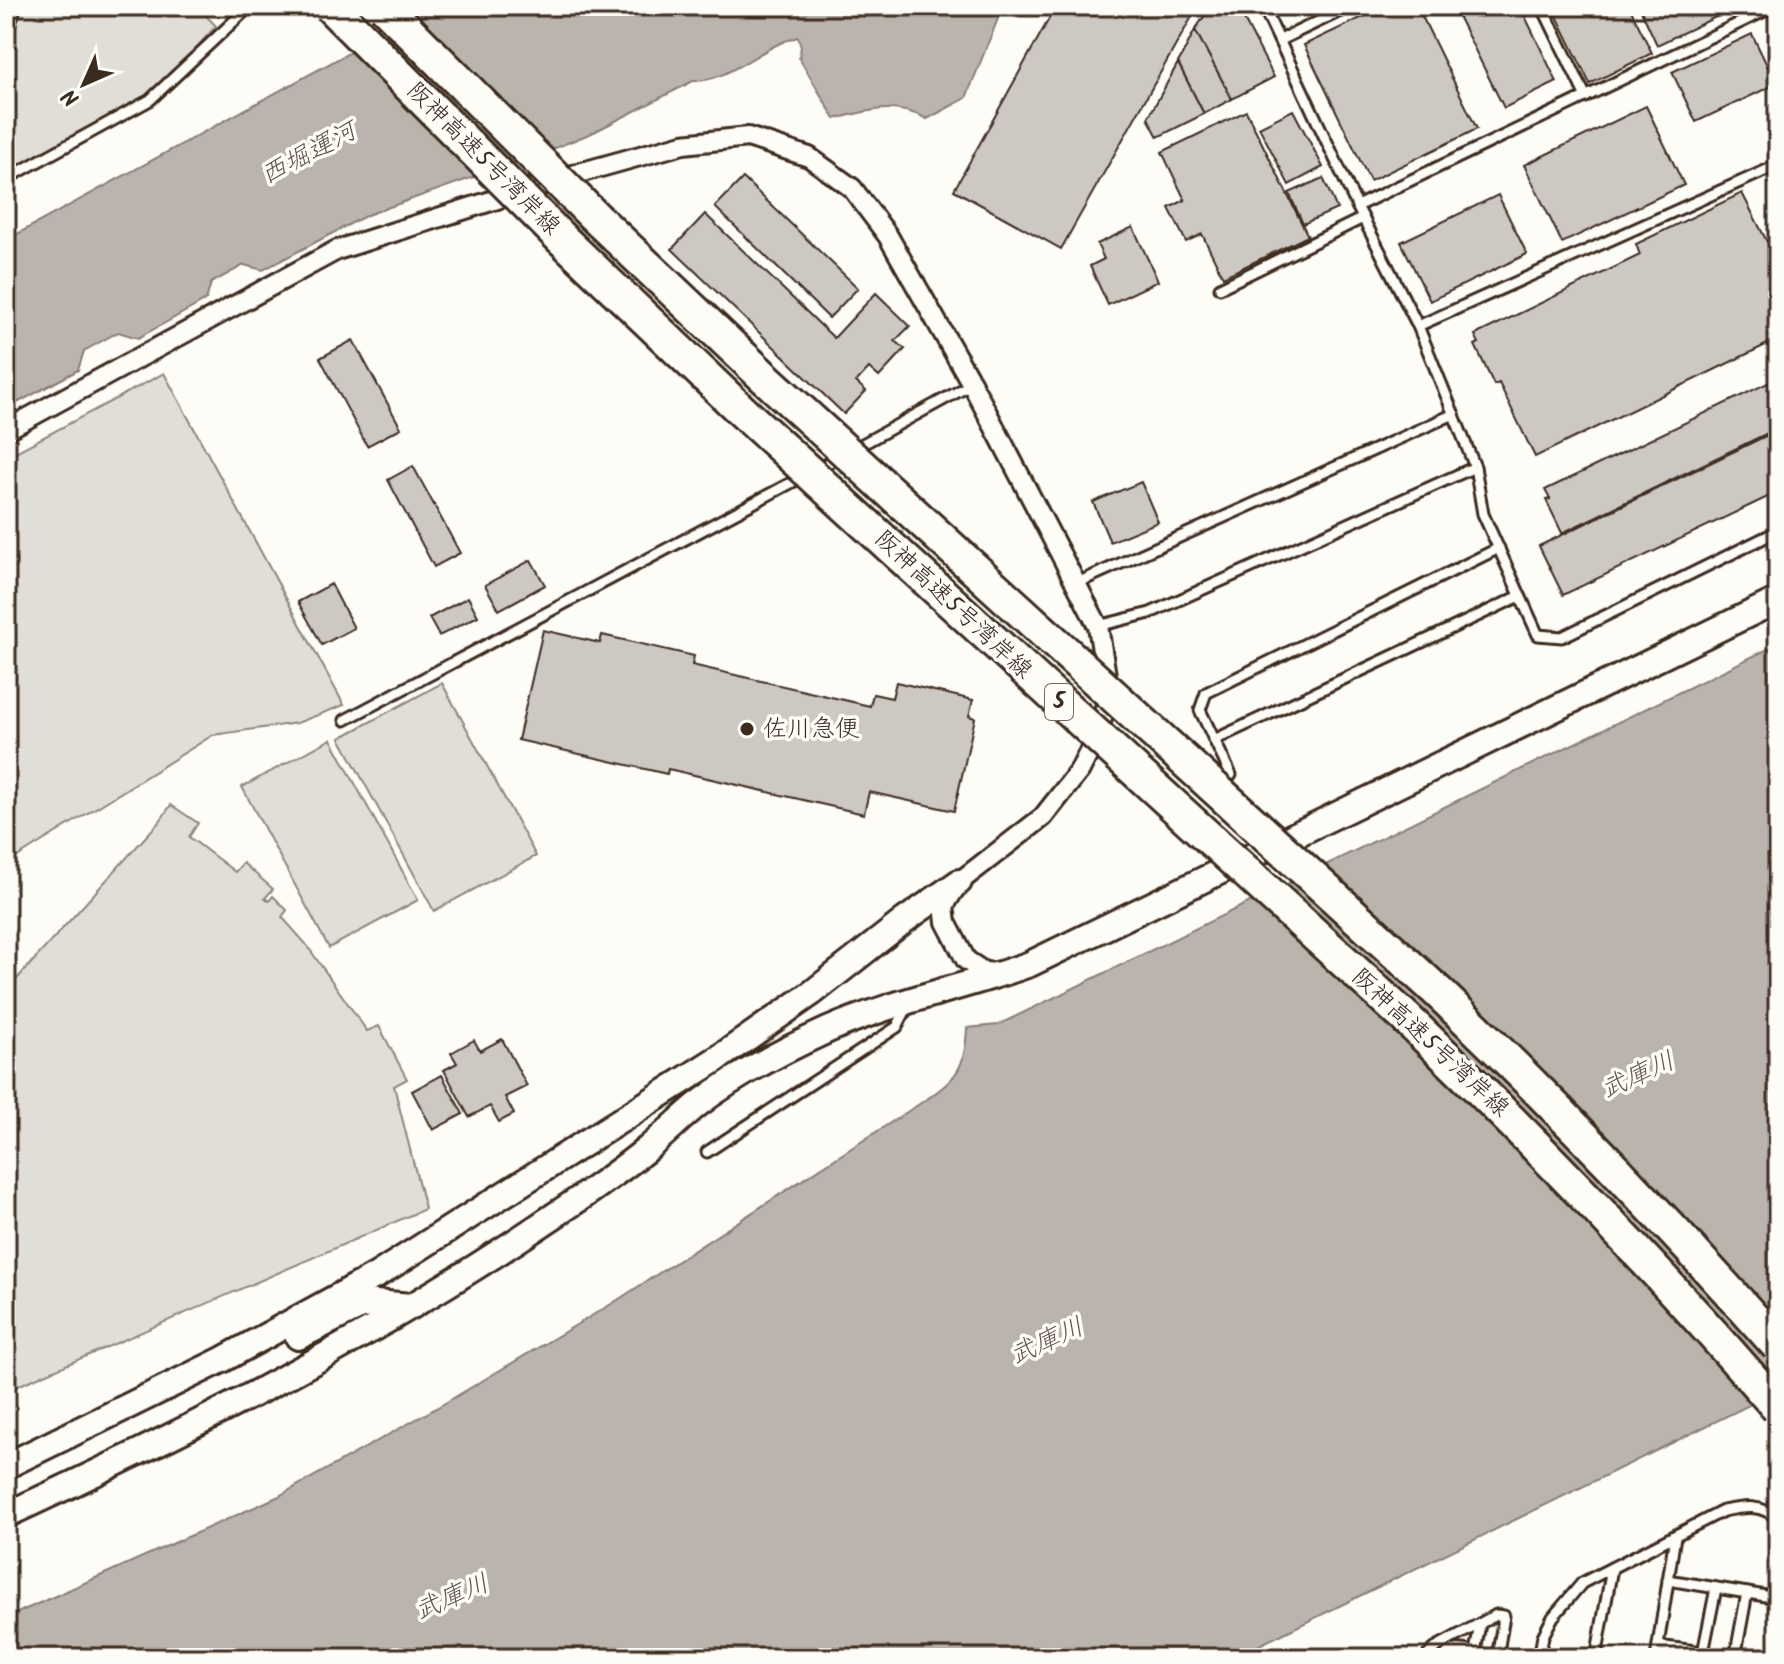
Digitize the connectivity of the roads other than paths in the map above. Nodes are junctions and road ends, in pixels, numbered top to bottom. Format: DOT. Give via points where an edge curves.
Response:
graph roads {
  1 [pos="250,6"];
  2 [pos="330,6"];
  3 [pos="384,6"];
  4 [pos="1263,6"];
  5 [pos="1351,6"];
  6 [pos="1542,6"];
  7 [pos="1775,6"];
  8 [pos="1280,40"];
  9 [pos="1586,97"];
  10 [pos="1778,165"];
  11 [pos="6,179"];
  12 [pos="1357,206"];
  13 [pos="1363,218"];
  14 [pos="1220,288"];
  15 [pos="1418,326"];
  16 [pos="972,384"];
  17 [pos="1454,414"];
  18 [pos="6,430"];
  19 [pos="1475,467"];
  20 [pos="1778,531"];
  21 [pos="1499,548"];
  22 [pos="1077,583"];
  23 [pos="1520,596"];
  24 [pos="1778,600"];
  25 [pos="1098,626"];
  26 [pos="345,720"];
  27 [pos="1214,740"];
  28 [pos="1231,775"];
  29 [pos="959,882"];
  30 [pos="1006,973"];
  31 [pos="911,1000"];
  32 [pos="707,1152"];
  33 [pos="412,1306"];
  34 [pos="1778,1346"];
  35 [pos="162,1389"];
  36 [pos="1778,1408"];
  37 [pos="6,1466"];
  38 [pos="6,1515"];
  39 [pos="1778,1520"];
  40 [pos="1675,1536"];
  41 [pos="1612,1568"];
  42 [pos="1668,1580"];
  43 [pos="1716,1588"];
  44 [pos="1747,1593"];
  45 [pos="1778,1598"];
  46 [pos="1695,1617"];
  47 [pos="1709,1619"];
  48 [pos="1480,1624"];
  49 [pos="1658,1646"];
  50 [pos="1474,1655"];
  51 [pos="1702,1655"];
  52 [pos="1425,1658"];
  53 [pos="1444,1658"];
  54 [pos="1497,1658"];
  55 [pos="1539,1658"];
  56 [pos="1596,1658"];
  57 [pos="1656,1658"];
  58 [pos="1735,1658"];
  1 -- 11 [label="lane" via="150,100"];
  2 -- 36 [label="highway, 阪神高速5号湾岸線 / 5, bridge" via="742,411 1497,1105"];
  3 -- 34 [label="highway, 阪神高速5号湾岸線 / 5, bridge" via="763,376 1524,1074"];
  4 -- 8 [label="lane"];
  5 -- 8 [label="lane"];
  6 -- 9 [label="lane"];
  7 -- 9 [label="lane"];
  8 -- 12 [label="lane"];
  9 -- 12 [label="lane"];
  10 -- 15 [label="lane"];
  12 -- 13 [label="lane"];
  13 -- 14 [label="lane"];
  13 -- 15 [label="lane"];
  15 -- 17 [label="lane"];
  16 -- 18 [label="street" via="888,236 852,188 809,157 748,137 668,148 337,250"];
  16 -- 22 [label="street"];
  16 -- 26 [label="lane"];
  17 -- 19 [label="lane"];
  17 -- 22 [label="lane"];
  19 -- 21 [label="lane" via="1483,514"];
  19 -- 25 [label="lane" via="1150,613"];
  20 -- 23 [label="lane" via="1562,637 1538,635"];
  21 -- 23 [label="lane"];
  21 -- 27 [label="lane" via="1206,693 1200,710"];
  22 -- 25 [label="street"];
  23 -- 27 [label="lane"];
  24 -- 30 [label="street"];
  25 -- 29 [label="street" via="1109,694 1080,770 1043,817"];
  27 -- 28 [label="lane"];
  29 -- 30 [label="street" via="944,906 946,922 966,960 984,972"];
  29 -- 35 [label="street" via="812,993 574,1152 377,1275"];
  30 -- 31 [label="street"];
  31 -- 32 [label="lane" via="897,1027"];
  31 -- 33 [label="street" via="828,1030 753,1069 699,1104 647,1150"];
  33 -- 35 [label="street" via="359,1307 225,1376 190,1390"];
  33 -- 38 [label="street" via="258,1393"];
  35 -- 37 [label="street"];
  39 -- 40 [label="lane" via="1749,1506 1723,1511"];
  40 -- 41 [label="lane"];
  40 -- 42 [label="lane"];
  41 -- 55 [label="lane" via="1582,1583 1553,1617"];
  41 -- 56 [label="lane"];
  42 -- 43 [label="lane"];
  42 -- 49 [label="lane"];
  43 -- 44 [label="lane"];
  43 -- 47 [label="lane"];
  44 -- 45 [label="lane"];
  44 -- 58 [label="lane"];
  46 -- 47 [label="lane"];
  47 -- 51 [label="lane"];
  48 -- 50 [label="lane"];
  48 -- 52 [label="lane"];
  48 -- 54 [label="lane" via="1504,1616"];
  49 -- 51 [label="lane"];
  49 -- 57 [label="lane"];
  50 -- 53 [label="lane" via="1455,1650"];
}
